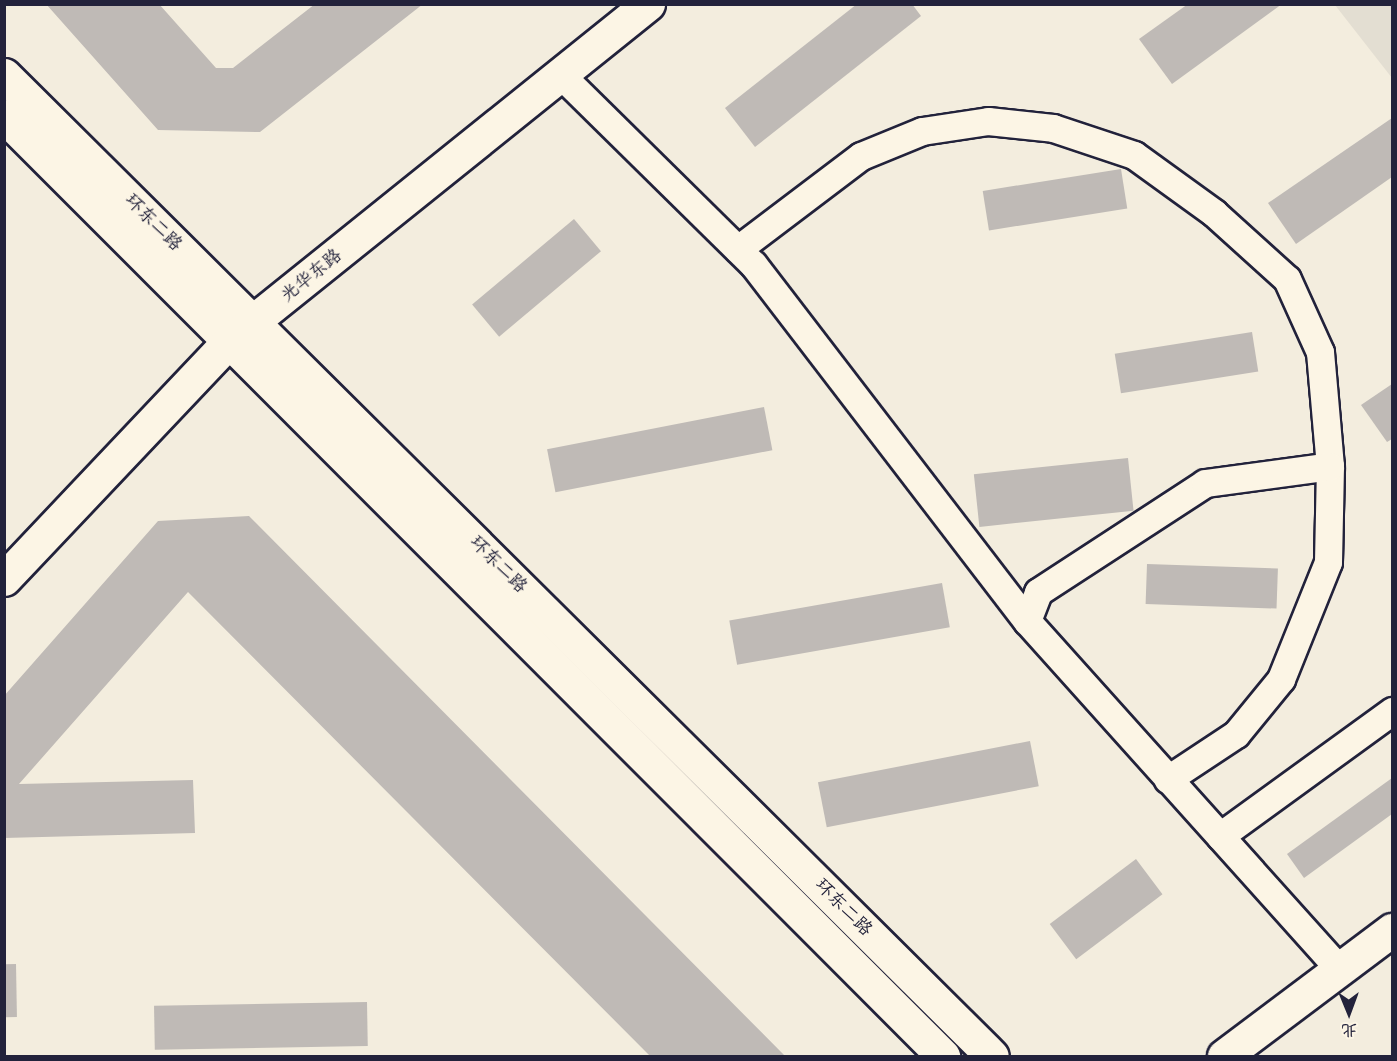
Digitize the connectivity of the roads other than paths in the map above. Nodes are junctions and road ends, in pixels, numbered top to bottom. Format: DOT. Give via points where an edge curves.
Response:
graph roads {
  1 [pos="648,4"];
  2 [pos="560,74"];
  3 [pos="4,75"];
  4 [pos="4,116"];
  5 [pos="738,249"];
  6 [pos="242,330"];
  7 [pos="1330,466"];
  8 [pos="4,579"];
  9 [pos="1027,621"];
  10 [pos="1392,711"];
  11 [pos="1168,779"];
  12 [pos="1220,836"];
  13 [pos="1392,930"];
  14 [pos="1340,970"];
  15 [pos="943,1056"];
  16 [pos="992,1056"];
  17 [pos="1224,1056"];
  1 -- 2 [label="main road, 光华东路"];
  2 -- 5 [label="street"];
  2 -- 6 [label="main road, 光华东路"];
  3 -- 6 [label="main road, 环东二路"];
  4 -- 6 [label="main road, 环东二路"];
  5 -- 7 [label="street" via="861,156 922,131 988,122 1053,128 1134,155 1214,213 1287,279 1320,352"];
  5 -- 9 [label="street"];
  6 -- 8 [label="main road, 光华东路"];
  6 -- 15 [label="main road, 环东二路"];
  6 -- 16 [label="main road, 环东二路"];
  7 -- 9 [label="street" via="1205,483 1038,592"];
  7 -- 11 [label="street" via="1328,562 1281,679 1236,734"];
  9 -- 11 [label="street"];
  10 -- 12 [label="street"];
  11 -- 12 [label="street"];
  12 -- 14 [label="street"];
  13 -- 14 [label="main road"];
  14 -- 17 [label="main road"];
}
